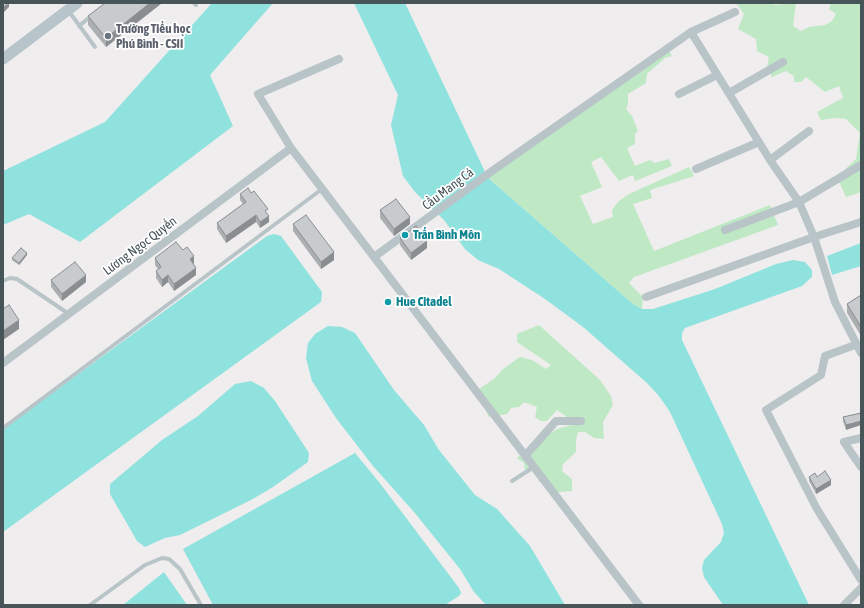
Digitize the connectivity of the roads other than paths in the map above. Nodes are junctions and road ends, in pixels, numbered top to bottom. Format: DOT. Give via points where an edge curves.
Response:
graph roads {
  1 [pos="77,3"];
  2 [pos="68,10"];
  3 [pos="96,12"];
  4 [pos="735,12"];
  5 [pos="79,26"];
  6 [pos="691,32"];
  7 [pos="95,47"];
  8 [pos="3,59"];
  9 [pos="339,59"];
  10 [pos="783,62"];
  11 [pos="717,75"];
  12 [pos="729,93"];
  13 [pos="679,94"];
  14 [pos="809,131"];
  15 [pos="759,142"];
  16 [pos="291,148"];
  17 [pos="770,160"];
  18 [pos="861,165"];
  19 [pos="696,169"];
  20 [pos="322,189"];
  21 [pos="799,202"];
  22 [pos="861,222"];
  23 [pos="725,230"];
  24 [pos="814,237"];
  25 [pos="374,257"];
  26 [pos="3,281"];
  27 [pos="646,297"];
  28 [pos="70,314"];
  29 [pos="855,345"];
  30 [pos="861,353"];
  31 [pos="3,363"];
  32 [pos="581,421"];
  33 [pos="3,428"];
  34 [pos="861,438"];
  35 [pos="525,456"];
  36 [pos="534,467"];
  37 [pos="861,467"];
  38 [pos="512,481"];
  39 [pos="861,580"];
  40 [pos="861,588"];
  41 [pos="90,605"];
  42 [pos="201,605"];
  43 [pos="639,605"];
  44 [pos="844,605"];
  1 -- 2 [label="main road"];
  2 -- 5 [label="lane"];
  2 -- 8 [label="main road"];
  3 -- 5 [label="lane"];
  4 -- 6 [label="street, Cầu Mang Cá"];
  5 -- 7 [label="lane"];
  6 -- 11 [label="street"];
  6 -- 25 [label="street, Cầu Mang Cá"];
  9 -- 16 [label="street" via="258,94"];
  10 -- 12 [label="street"];
  11 -- 12 [label="street"];
  11 -- 13 [label="street"];
  12 -- 15 [label="street"];
  14 -- 17 [label="street"];
  15 -- 17 [label="street"];
  15 -- 19 [label="street"];
  16 -- 20 [label="street"];
  16 -- 28 [label="street, Lương Ngọc Quyến"];
  17 -- 21 [label="street"];
  18 -- 21 [label="street"];
  20 -- 25 [label="street"];
  20 -- 33 [label="lane"];
  21 -- 23 [label="street"];
  21 -- 24 [label="street"];
  22 -- 24 [label="street"];
  24 -- 27 [label="street"];
  24 -- 29 [label="street" via="836,302"];
  25 -- 35 [label="street"];
  26 -- 28 [label="lane" via="17,279"];
  28 -- 31 [label="street, Lương Ngọc Quyến"];
  29 -- 30 [label="street"];
  29 -- 39 [label="street" via="825,356 821,374 766,410 817,509"];
  32 -- 35 [label="street" via="556,421"];
  34 -- 37 [label="street" via="844,442"];
  35 -- 36 [label="street"];
  36 -- 38 [label="lane"];
  36 -- 43 [label="street"];
  40 -- 44 [label="street"];
  41 -- 42 [label="lane" via="145,565 162,558 169,559 180,569"];
}
